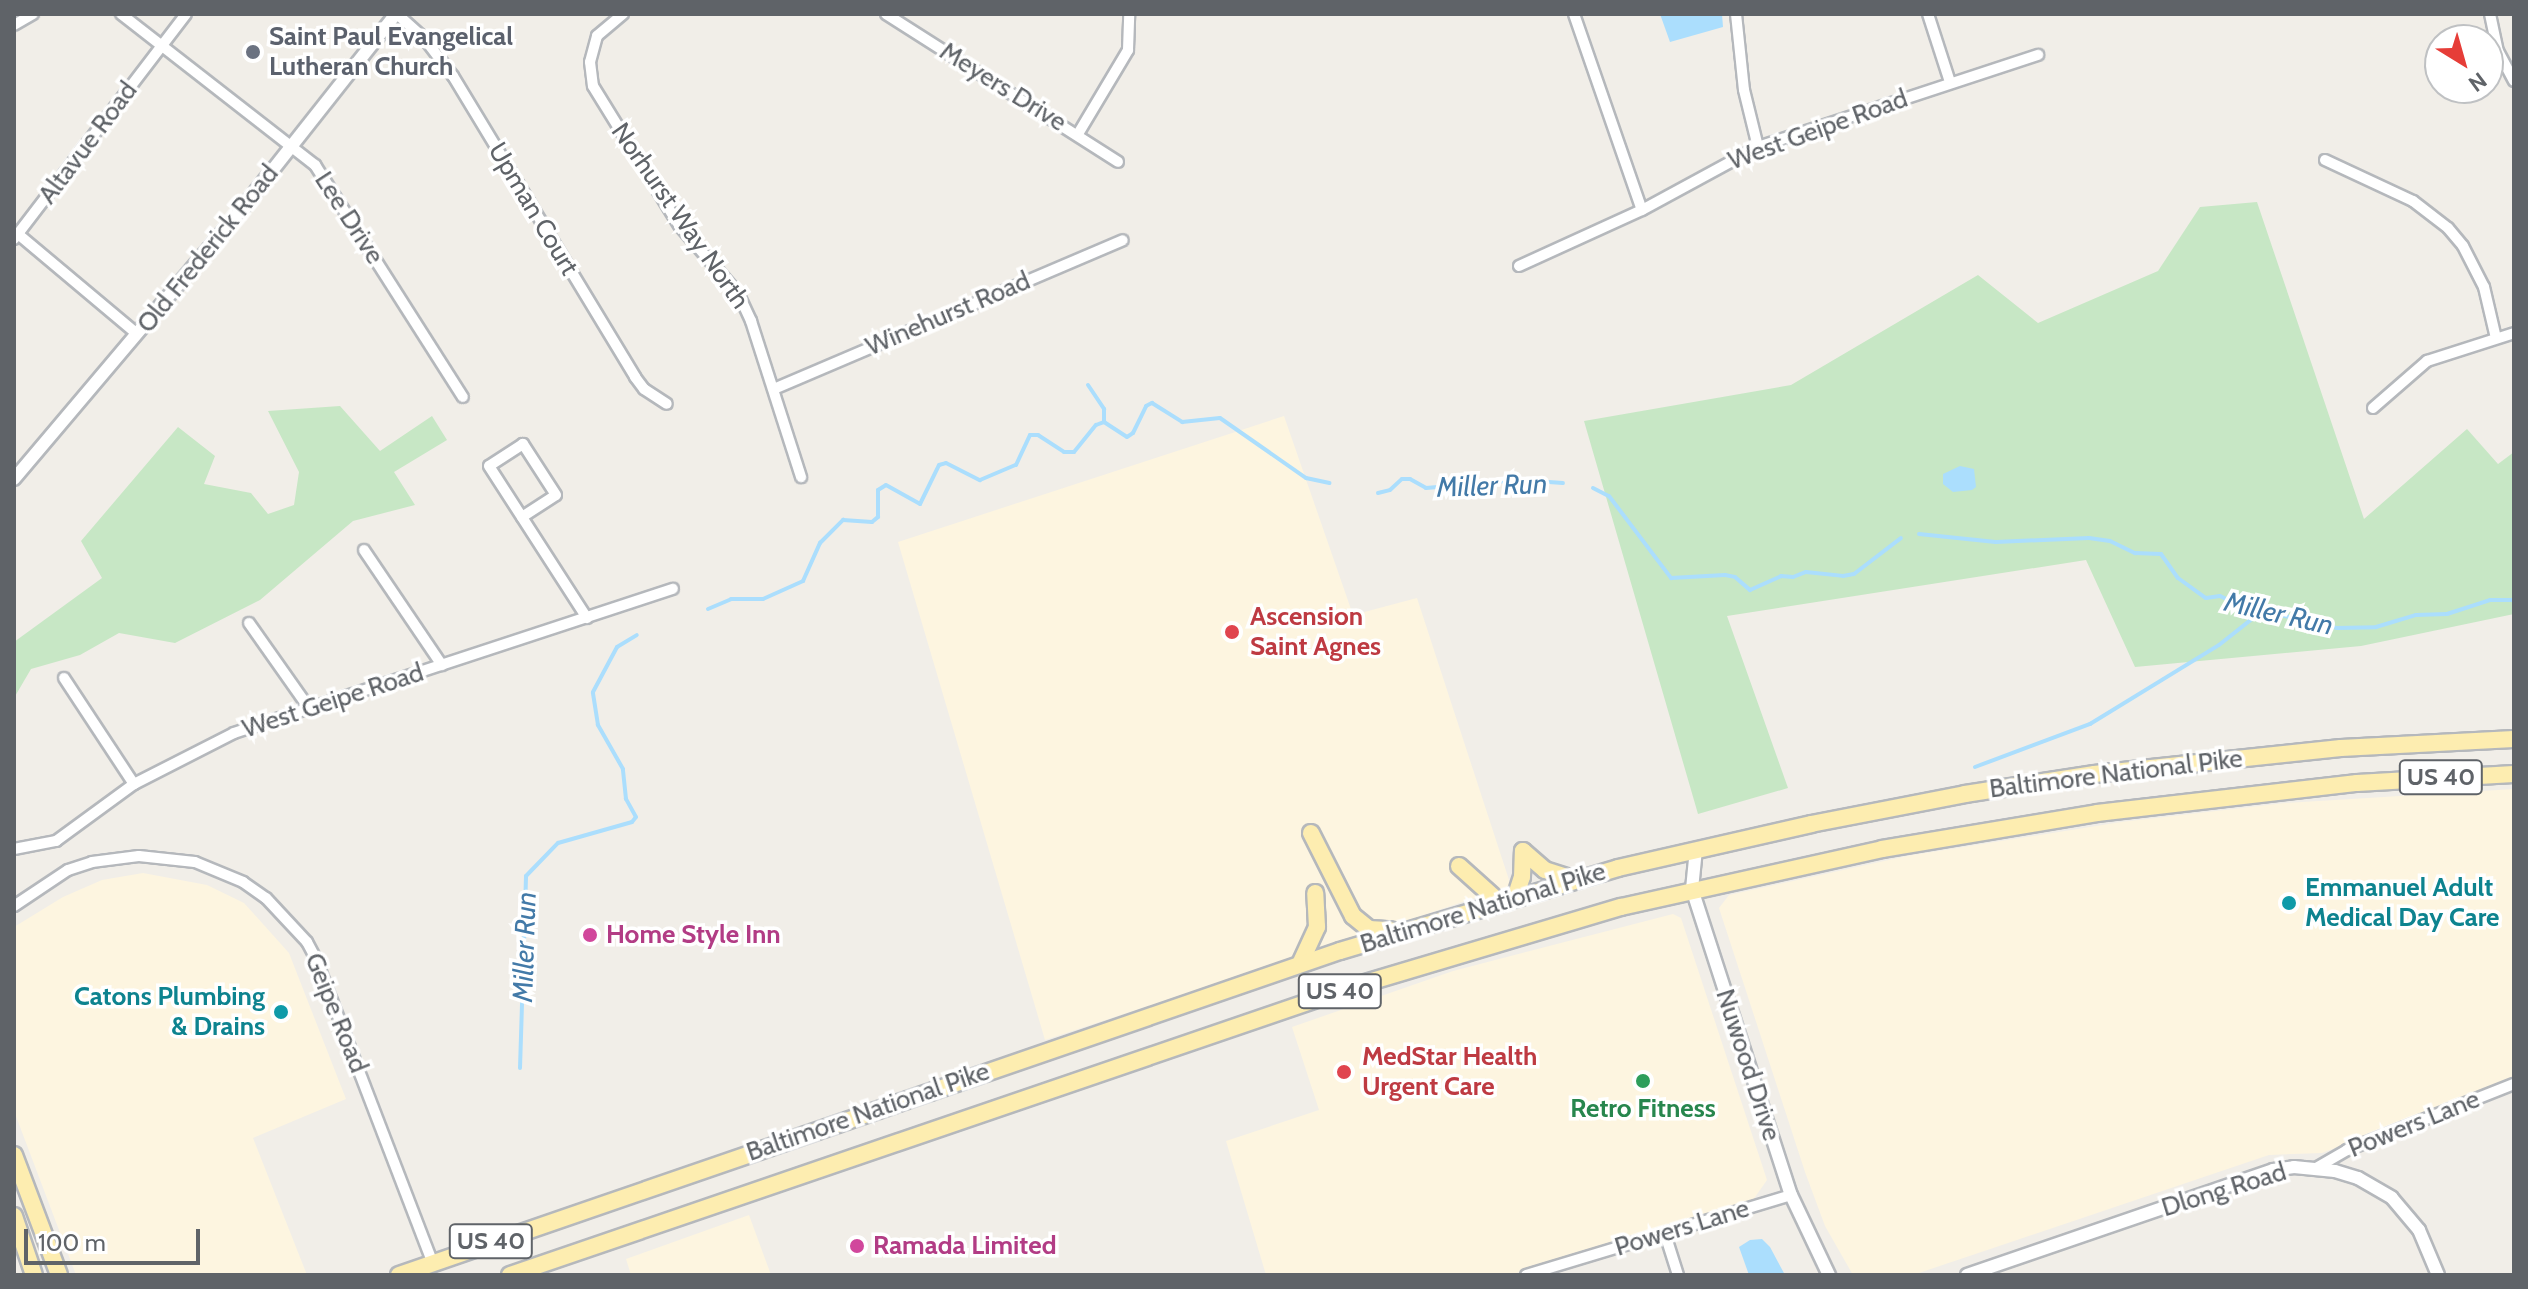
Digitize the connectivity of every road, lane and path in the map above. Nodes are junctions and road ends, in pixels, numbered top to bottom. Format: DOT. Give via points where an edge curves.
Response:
graph roads {
  1 [pos="33,14"];
  2 [pos="121,14"];
  3 [pos="186,14"];
  4 [pos="396,14"];
  5 [pos="623,14"];
  6 [pos="886,14"];
  7 [pos="1129,14"];
  8 [pos="1574,14"];
  9 [pos="1736,14"];
  10 [pos="1928,14"];
  11 [pos="2490,14"];
  12 [pos="14,25"];
  13 [pos="161,46"];
  14 [pos="2038,55"];
  15 [pos="2514,81"];
  16 [pos="1950,82"];
  17 [pos="1078,134"];
  18 [pos="291,147"];
  19 [pos="1758,147"];
  20 [pos="2325,160"];
  21 [pos="1118,162"];
  22 [pos="1642,210"];
  23 [pos="16,236"];
  24 [pos="1123,240"];
  25 [pos="1519,266"];
  26 [pos="2514,333"];
  27 [pos="137,334"];
  28 [pos="2496,338"];
  29 [pos="774,389"];
  30 [pos="463,397"];
  31 [pos="667,404"];
  32 [pos="2373,408"];
  33 [pos="801,477"];
  34 [pos="14,479"];
  35 [pos="522,517"];
  36 [pos="364,550"];
  37 [pos="673,589"];
  38 [pos="587,618"];
  39 [pos="249,623"];
  40 [pos="442,665"];
  41 [pos="64,678"];
  42 [pos="309,708"];
  43 [pos="2514,739"];
  44 [pos="2514,774"];
  45 [pos="134,784"];
  46 [pos="1311,833"];
  47 [pos="14,849"];
  48 [pos="1696,849"];
  49 [pos="1459,866"];
  50 [pos="1575,879"];
  51 [pos="1692,889"];
  52 [pos="1315,893"];
  53 [pos="1516,895"];
  54 [pos="1498,901"];
  55 [pos="16,902"];
  56 [pos="1424,923"];
  57 [pos="1300,964"];
  58 [pos="2514,1084"];
  59 [pos="14,1155"];
  60 [pos="2316,1168"];
  61 [pos="1791,1195"];
  62 [pos="14,1216"];
  63 [pos="1665,1234"];
  64 [pos="432,1261"];
  65 [pos="34,1275"];
  66 [pos="59,1275"];
  67 [pos="399,1275"];
  68 [pos="510,1275"];
  69 [pos="1526,1275"];
  70 [pos="1678,1275"];
  71 [pos="1829,1275"];
  72 [pos="1967,1275"];
  73 [pos="2438,1275"];
  1 -- 12 [label="street"];
  2 -- 13 [label="street, Lee Drive"];
  3 -- 13 [label="street, Altavue Road"];
  4 -- 18 [label="street, Old Frederick Road"];
  4 -- 31 [label="street, Upman Court" via="424,38 453,76 635,377"];
  5 -- 29 [label="street, Norhurst Way North" via="597,36 590,62 593,86 679,225 739,295"];
  6 -- 17 [label="street, Meyers Drive"];
  7 -- 17 [label="street" via="1128,50"];
  8 -- 22 [label="street"];
  9 -- 19 [label="street" via="1744,90"];
  10 -- 16 [label="street"];
  11 -- 15 [label="street" via="2498,51"];
  13 -- 18 [label="street, Lee Drive"];
  13 -- 23 [label="street, Altavue Road"];
  14 -- 16 [label="street, West Geipe Road"];
  16 -- 19 [label="street, West Geipe Road"];
  17 -- 21 [label="street, Meyers Drive"];
  18 -- 27 [label="street, Old Frederick Road"];
  18 -- 30 [label="street, Lee Drive" via="315,165"];
  19 -- 22 [label="street, West Geipe Road"];
  20 -- 28 [label="street" via="2413,201 2448,228 2484,287"];
  22 -- 25 [label="street, West Geipe Road"];
  23 -- 27 [label="street"];
  24 -- 29 [label="street, Winehurst Road"];
  26 -- 28 [label="street"];
  27 -- 34 [label="street, Old Frederick Road"];
  28 -- 32 [label="street" via="2427,361"];
  29 -- 33 [label="street, Norhurst Way North"];
  35 -- 35 [label="street" via="489,466 523,444 556,495"];
  35 -- 38 [label="street"];
  36 -- 40 [label="street"];
  37 -- 38 [label="street, West Geipe Road"];
  38 -- 40 [label="street, West Geipe Road"];
  39 -- 42 [label="street"];
  40 -- 42 [label="street, West Geipe Road"];
  41 -- 45 [label="street"];
  42 -- 45 [label="street, West Geipe Road" via="234,733"];
  43 -- 48 [label="main road, Baltimore National Pike / US 40" via="2341,748 2094,774 1965,794"];
  44 -- 51 [label="main road, Baltimore National Pike / US 40" via="2357,783 2097,813"];
  45 -- 47 [label="street, West Geipe Road" via="56,841"];
  46 -- 56 [label="main road" via="1361,924 1378,932"];
  48 -- 50 [label="main road, Baltimore National Pike / US 40"];
  48 -- 51 [label="street, Nuwood Drive"];
  49 -- 54 [label="main road"];
  50 -- 53 [label="main road, Baltimore National Pike / US 40"];
  50 -- 53 [label="main road" via="1545,870 1523,851"];
  51 -- 61 [label="street, Nuwood Drive"];
  51 -- 68 [label="main road, Baltimore National Pike / US 40" via="1352,987"];
  52 -- 57 [label="main road" via="1317,927"];
  53 -- 54 [label="main road, Baltimore National Pike / US 40"];
  54 -- 56 [label="main road, Baltimore National Pike / US 40"];
  55 -- 64 [label="street, Geipe Road" via="68,870 139,856 217,869 266,898 316,959"];
  56 -- 57 [label="main road, Baltimore National Pike / US 40"];
  57 -- 64 [label="main road, Baltimore National Pike / US 40"];
  58 -- 60 [label="street, Powers Lane" via="2347,1150"];
  59 -- 66 [label="main road"];
  60 -- 72 [label="street, Dlong Road" via="2273,1170"];
  60 -- 73 [label="street, Dlong Road" via="2358,1178 2392,1198 2419,1230"];
  61 -- 63 [label="street, Powers Lane"];
  61 -- 71 [label="street, Nuwood Drive"];
  62 -- 65 [label="main road"];
  63 -- 69 [label="street, Powers Lane"];
  63 -- 70 [label="street"];
  64 -- 67 [label="main road, Baltimore National Pike / US 40"];
}
